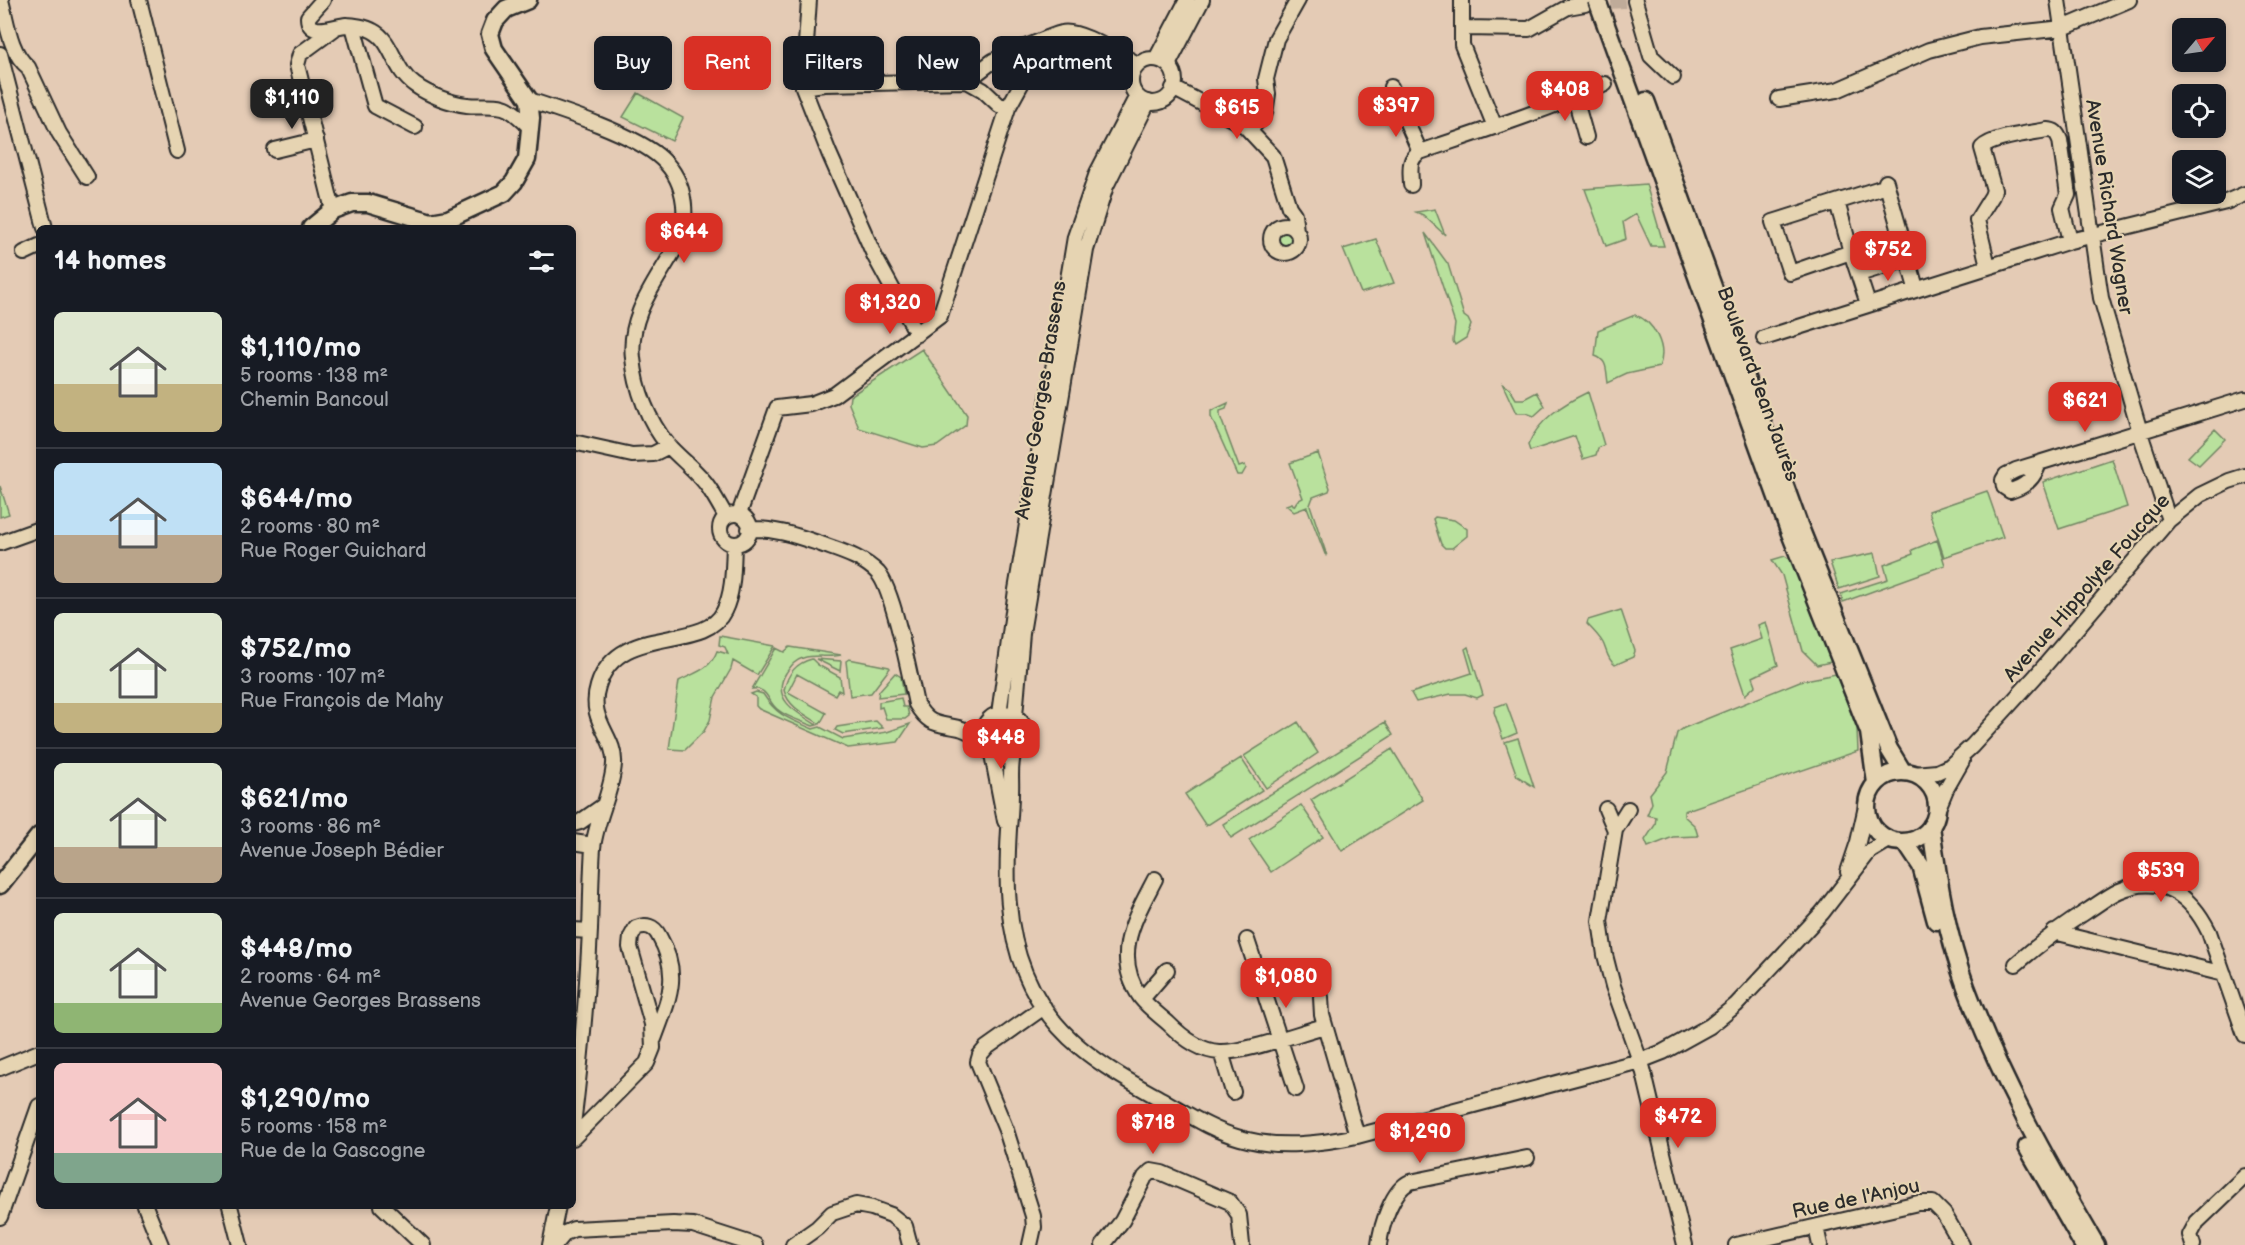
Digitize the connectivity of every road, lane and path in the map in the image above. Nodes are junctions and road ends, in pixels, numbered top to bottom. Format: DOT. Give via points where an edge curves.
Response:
graph roads {
  1 [pos="0,0"];
  2 [pos="139,0"];
  3 [pos="323,0"];
  4 [pos="528,0"];
  5 [pos="809,0"];
  6 [pos="1187,0"];
  7 [pos="1202,0"];
  8 [pos="1298,0"];
  9 [pos="1462,0"];
  10 [pos="1640,0"];
  11 [pos="2058,0"];
  12 [pos="2129,0"];
  13 [pos="1623,1"];
  14 [pos="1591,2"];
  15 [pos="1612,23"];
  16 [pos="345,26"];
  17 [pos="1463,28"];
  18 [pos="2063,28"];
  19 [pos="807,36"];
  20 [pos="1055,36"];
  21 [pos="1082,36"];
  22 [pos="0,54"];
  23 [pos="992,62"];
  24 [pos="1133,62"];
  25 [pos="1162,62"];
  26 [pos="1138,64"];
  27 [pos="986,67"];
  28 [pos="980,71"];
  29 [pos="1133,74"];
  30 [pos="1672,77"];
  31 [pos="1605,84"];
  32 [pos="1391,87"];
  33 [pos="980,88"];
  34 [pos="1173,88"];
  35 [pos="804,90"];
  36 [pos="983,90"];
  37 [pos="1018,90"];
  38 [pos="1133,90"];
  39 [pos="1575,98"];
  40 [pos="1142,99"];
  41 [pos="1779,99"];
  42 [pos="529,100"];
  43 [pos="1008,108"];
  44 [pos="415,127"];
  45 [pos="530,127"];
  46 [pos="1496,127"];
  47 [pos="1250,130"];
  48 [pos="1586,137"];
  49 [pos="316,140"];
  50 [pos="275,150"];
  51 [pos="177,151"];
  52 [pos="1420,152"];
  53 [pos="87,177"];
  54 [pos="1411,185"];
  55 [pos="2245,194"];
  56 [pos="1837,202"];
  57 [pos="333,210"];
  58 [pos="44,225"];
  59 [pos="315,225"];
  60 [pos="430,225"];
  61 [pos="1291,228"];
  62 [pos="2091,236"];
  63 [pos="2070,241"];
  64 [pos="36,247"];
  65 [pos="1851,252"];
  66 [pos="24,253"];
  67 [pos="1908,259"];
  68 [pos="1988,266"];
  69 [pos="1859,274"];
  70 [pos="1916,288"];
  71 [pos="1868,304"];
  72 [pos="917,334"];
  73 [pos="1764,338"];
  74 [pos="2245,399"];
  75 [pos="2140,432"];
  76 [pos="576,443"];
  77 [pos="669,446"];
  78 [pos="2038,464"];
  79 [pos="2245,476"];
  80 [pos="732,514"];
  81 [pos="2169,520"];
  82 [pos="749,529"];
  83 [pos="36,530"];
  84 [pos="0,543"];
  85 [pos="734,544"];
  86 [pos="1015,716"];
  87 [pos="994,717"];
  88 [pos="962,728"];
  89 [pos="988,745"];
  90 [pos="1972,746"];
  91 [pos="1014,752"];
  92 [pos="1908,773"];
  93 [pos="1876,783"];
  94 [pos="1867,802"];
  95 [pos="603,806"];
  96 [pos="1606,809"];
  97 [pos="1628,809"];
  98 [pos="1934,820"];
  99 [pos="576,823"];
  100 [pos="1615,830"];
  101 [pos="1009,837"];
  102 [pos="36,840"];
  103 [pos="595,840"];
  104 [pos="1897,841"];
  105 [pos="576,842"];
  106 [pos="1155,879"];
  107 [pos="0,885"];
  108 [pos="1844,885"];
  109 [pos="576,930"];
  110 [pos="590,931"];
  111 [pos="2054,932"];
  112 [pos="1247,940"];
  113 [pos="2016,964"];
  114 [pos="1167,970"];
  115 [pos="2224,974"];
  116 [pos="1321,998"];
  117 [pos="1142,999"];
  118 [pos="1044,1007"];
  119 [pos="1325,1026"];
  120 [pos="2245,1035"];
  121 [pos="1279,1038"];
  122 [pos="654,1040"];
  123 [pos="1221,1052"];
  124 [pos="36,1053"];
  125 [pos="1640,1061"];
  126 [pos="0,1068"];
  127 [pos="1296,1089"];
  128 [pos="576,1091"];
  129 [pos="1233,1092"];
  130 [pos="36,1115"];
  131 [pos="576,1135"];
  132 [pos="1357,1136"];
  133 [pos="1527,1158"];
  134 [pos="2245,1176"];
  135 [pos="146,1209"];
  136 [pos="231,1209"];
  137 [pos="385,1209"];
  138 [pos="557,1209"];
  139 [pos="0,1217"];
  140 [pos="1816,1227"];
  141 [pos="161,1245"];
  142 [pos="240,1245"];
  143 [pos="423,1245"];
  144 [pos="550,1245"];
  145 [pos="555,1245"];
  146 [pos="749,1245"];
  147 [pos="793,1245"];
  148 [pos="910,1245"];
  149 [pos="1030,1245"];
  150 [pos="1103,1245"];
  151 [pos="1242,1245"];
  152 [pos="1379,1245"];
  153 [pos="1685,1245"];
  154 [pos="1736,1245"];
  155 [pos="1820,1245"];
  156 [pos="1962,1245"];
  157 [pos="2083,1245"];
  158 [pos="2096,1245"];
  159 [pos="2193,1245"];
  1 -- 53 [label="street" via="15,51 28,67 59,133"];
  2 -- 51 [label="street"];
  3 -- 16 [label="street" via="311,13 308,23 312,28"];
  4 -- 42 [label="main road" via="506,9 490,34 494,49"];
  5 -- 19 [label="street"];
  6 -- 25 [label="street"];
  7 -- 25 [label="street"];
  8 -- 47 [label="street" via="1276,39 1266,79 1265,112"];
  9 -- 17 [label="street"];
  10 -- 13 [label="street"];
  11 -- 18 [label="street, Avenue Richard Wagner"];
  12 -- 18 [label="street"];
  13 -- 15 [label="main road, Boulevard Jean Jaurès"];
  13 -- 30 [label="street" via="1651,56"];
  14 -- 15 [label="main road, Boulevard Jean Jaurès, bridge"];
  14 -- 17 [label="street" via="1568,7 1529,29"];
  15 -- 92 [label="main road, Boulevard Jean Jaurès" via="1799,525 1889,749"];
  15 -- 93 [label="main road, Boulevard Jean Jaurès" via="1788,528 1869,732"];
  16 -- 44 [label="street" via="375,106"];
  16 -- 45 [label="street" via="374,31 386,41 400,72 416,86 465,105 508,109"];
  16 -- 49 [label="street" via="304,50 298,59"];
  17 -- 46 [label="street" via="1462,45"];
  18 -- 41 [label="street" via="1980,38 1929,50 1838,90"];
  18 -- 62 [label="street, Avenue Richard Wagner"];
  20 -- 21 [label="street" via="1064,32"];
  22 -- 58 [label="street"];
  23 -- 27 [label="street"];
  24 -- 26 [label="street"];
  25 -- 26 [label="street" via="1143,60"];
  25 -- 34 [label="street" via="1174,76"];
  26 -- 29 [label="street"];
  27 -- 28 [label="street"];
  27 -- 36 [label="street"];
  31 -- 39 [label="street"];
  32 -- 52 [label="street"];
  33 -- 36 [label="street"];
  34 -- 40 [label="street" via="1160,101"];
  34 -- 47 [label="street"];
  35 -- 72 [label="street" via="875,257"];
  36 -- 43 [label="street"];
  37 -- 43 [label="street"];
  38 -- 40 [label="street"];
  39 -- 46 [label="street"];
  39 -- 48 [label="street"];
  40 -- 86 [label="street, Avenue Georges Brassens" via="1106,186 1086,250 1022,633"];
  40 -- 87 [label="street, Avenue Georges Brassens" via="1130,110 1097,173 1076,237"];
  42 -- 45 [label="main road"];
  42 -- 77 [label="street" via="642,144 662,159 681,189 684,229 646,294 635,325 632,355 647,412"];
  43 -- 72 [label="street" via="940,316"];
  45 -- 60 [label="main road" via="527,159 504,193"];
  46 -- 52 [label="street"];
  47 -- 61 [label="street" via="1274,156 1294,214"];
  49 -- 50 [label="street"];
  49 -- 57 [label="street"];
  52 -- 54 [label="street" via="1411,160"];
  55 -- 62 [label="street"];
  56 -- 65 [label="street"];
  56 -- 65 [label="street" via="1773,222 1790,273"];
  56 -- 67 [label="street" via="1887,184"];
  57 -- 59 [label="main road"];
  57 -- 60 [label="main road" via="352,203 368,203"];
  62 -- 63 [label="street"];
  62 -- 75 [label="street, Avenue Richard Wagner" via="2100,298"];
  63 -- 68 [label="street"];
  63 -- 68 [label="street" via="2062,208 2068,195 2057,133 2047,130 1985,144 1982,148 1994,190 1977,220"];
  64 -- 66 [label="street"];
  65 -- 69 [label="street"];
  67 -- 69 [label="street"];
  67 -- 70 [label="street"];
  68 -- 70 [label="street"];
  69 -- 71 [label="street"];
  70 -- 71 [label="street"];
  71 -- 73 [label="street"];
  72 -- 80 [label="street" via="834,395 811,404 777,408"];
  74 -- 75 [label="street"];
  75 -- 78 [label="street"];
  75 -- 81 [label="street, Avenue Richard Wagner"];
  76 -- 77 [label="street" via="632,455 653,454"];
  77 -- 80 [label="street"];
  79 -- 81 [label="street, Avenue Hippolyte Foucque" via="2211,488"];
  80 -- 82 [label="street" via="745,517"];
  80 -- 85 [label="street" via="721,522 720,532"];
  81 -- 90 [label="street, Avenue Hippolyte Foucque"];
  82 -- 85 [label="street" via="743,542"];
  82 -- 88 [label="street" via="768,529 802,538 852,556 879,574 892,606 916,704 925,719"];
  83 -- 84 [label="street"];
  85 -- 95 [label="street" via="732,579 723,614 694,634 662,639 628,651 601,678 595,706 615,762"];
  86 -- 87 [label="street" via="1007,713"];
  86 -- 91 [label="street" via="1025,732 1023,742"];
  87 -- 88 [label="street"];
  87 -- 89 [label="street" via="984,730"];
  88 -- 89 [label="street"];
  89 -- 91 [label="street" via="999,754"];
  89 -- 101 [label="street"];
  90 -- 92 [label="street, Avenue Hippolyte Foucque" via="1944,770"];
  90 -- 98 [label="street, Avenue Hippolyte Foucque" via="1946,789"];
  91 -- 101 [label="street" via="1010,762"];
  92 -- 93 [label="main road" via="1884,777"];
  92 -- 98 [label="main road, Boulevard Jean Jaurès" via="1930,786 1937,804"];
  93 -- 94 [label="main road"];
  94 -- 104 [label="main road" via="1872,824 1879,833"];
  94 -- 108 [label="street"];
  95 -- 99 [label="street"];
  95 -- 103 [label="street"];
  96 -- 100 [label="street"];
  97 -- 100 [label="street"];
  98 -- 104 [label="main road" via="1915,840"];
  98 -- 158 [label="main road, Boulevard Jean Jaurès" via="1942,900 1966,987 2033,1136"];
  99 -- 103 [label="street" via="590,827"];
  100 -- 125 [label="street" via="1600,921 1613,986"];
  101 -- 118 [label="street" via="1009,917 1026,974"];
  102 -- 107 [label="main road"];
  103 -- 105 [label="street"];
  103 -- 110 [label="street"];
  104 -- 108 [label="street" via="1869,852"];
  104 -- 157 [label="main road" via="1921,866 1949,970 1986,1063 2024,1142"];
  106 -- 117 [label="street" via="1128,938 1127,962"];
  108 -- 125 [label="street" via="1736,1005 1710,1026"];
  109 -- 110 [label="street"];
  110 -- 128 [label="street"];
  111 -- 113 [label="street"];
  111 -- 115 [label="street"];
  111 -- 115 [label="street" via="2119,891 2155,885 2182,895 2193,905 2209,932"];
  112 -- 121 [label="street"];
  114 -- 117 [label="street"];
  115 -- 120 [label="street"];
  116 -- 119 [label="street"];
  117 -- 123 [label="street" via="1178,1033 1198,1046"];
  118 -- 132 [label="street" via="1075,1044 1110,1071 1239,1138 1301,1145"];
  118 -- 149 [label="street" via="986,1048 978,1062 1006,1130 1033,1216"];
  119 -- 121 [label="street"];
  119 -- 132 [label="street"];
  121 -- 123 [label="street"];
  121 -- 127 [label="street"];
  122 -- 122 [label="street" via="630,947 636,927 641,926 657,931 673,973"];
  122 -- 131 [label="street" via="647,1063"];
  123 -- 129 [label="street"];
  124 -- 126 [label="street"];
  125 -- 132 [label="street"];
  125 -- 153 [label="street"];
  130 -- 139 [label="street"];
  133 -- 152 [label="street" via="1403,1185 1387,1215"];
  134 -- 159 [label="street" via="2197,1222 2190,1235"];
  135 -- 141 [label="street"];
  136 -- 142 [label="street"];
  137 -- 143 [label="street"];
  138 -- 144 [label="street"];
  140 -- 154 [label="street, Rue de l'Anjou"];
  140 -- 155 [label="street"];
  140 -- 156 [label="street, Rue de l'Anjou" via="1918,1203 1933,1203"];
  145 -- 146 [label="street" via="564,1233 574,1229 673,1224 714,1230"];
  147 -- 148 [label="street" via="832,1213 856,1205 891,1215 905,1226"];
  150 -- 151 [label="street" via="1152,1171 1230,1202 1239,1215"];
}
